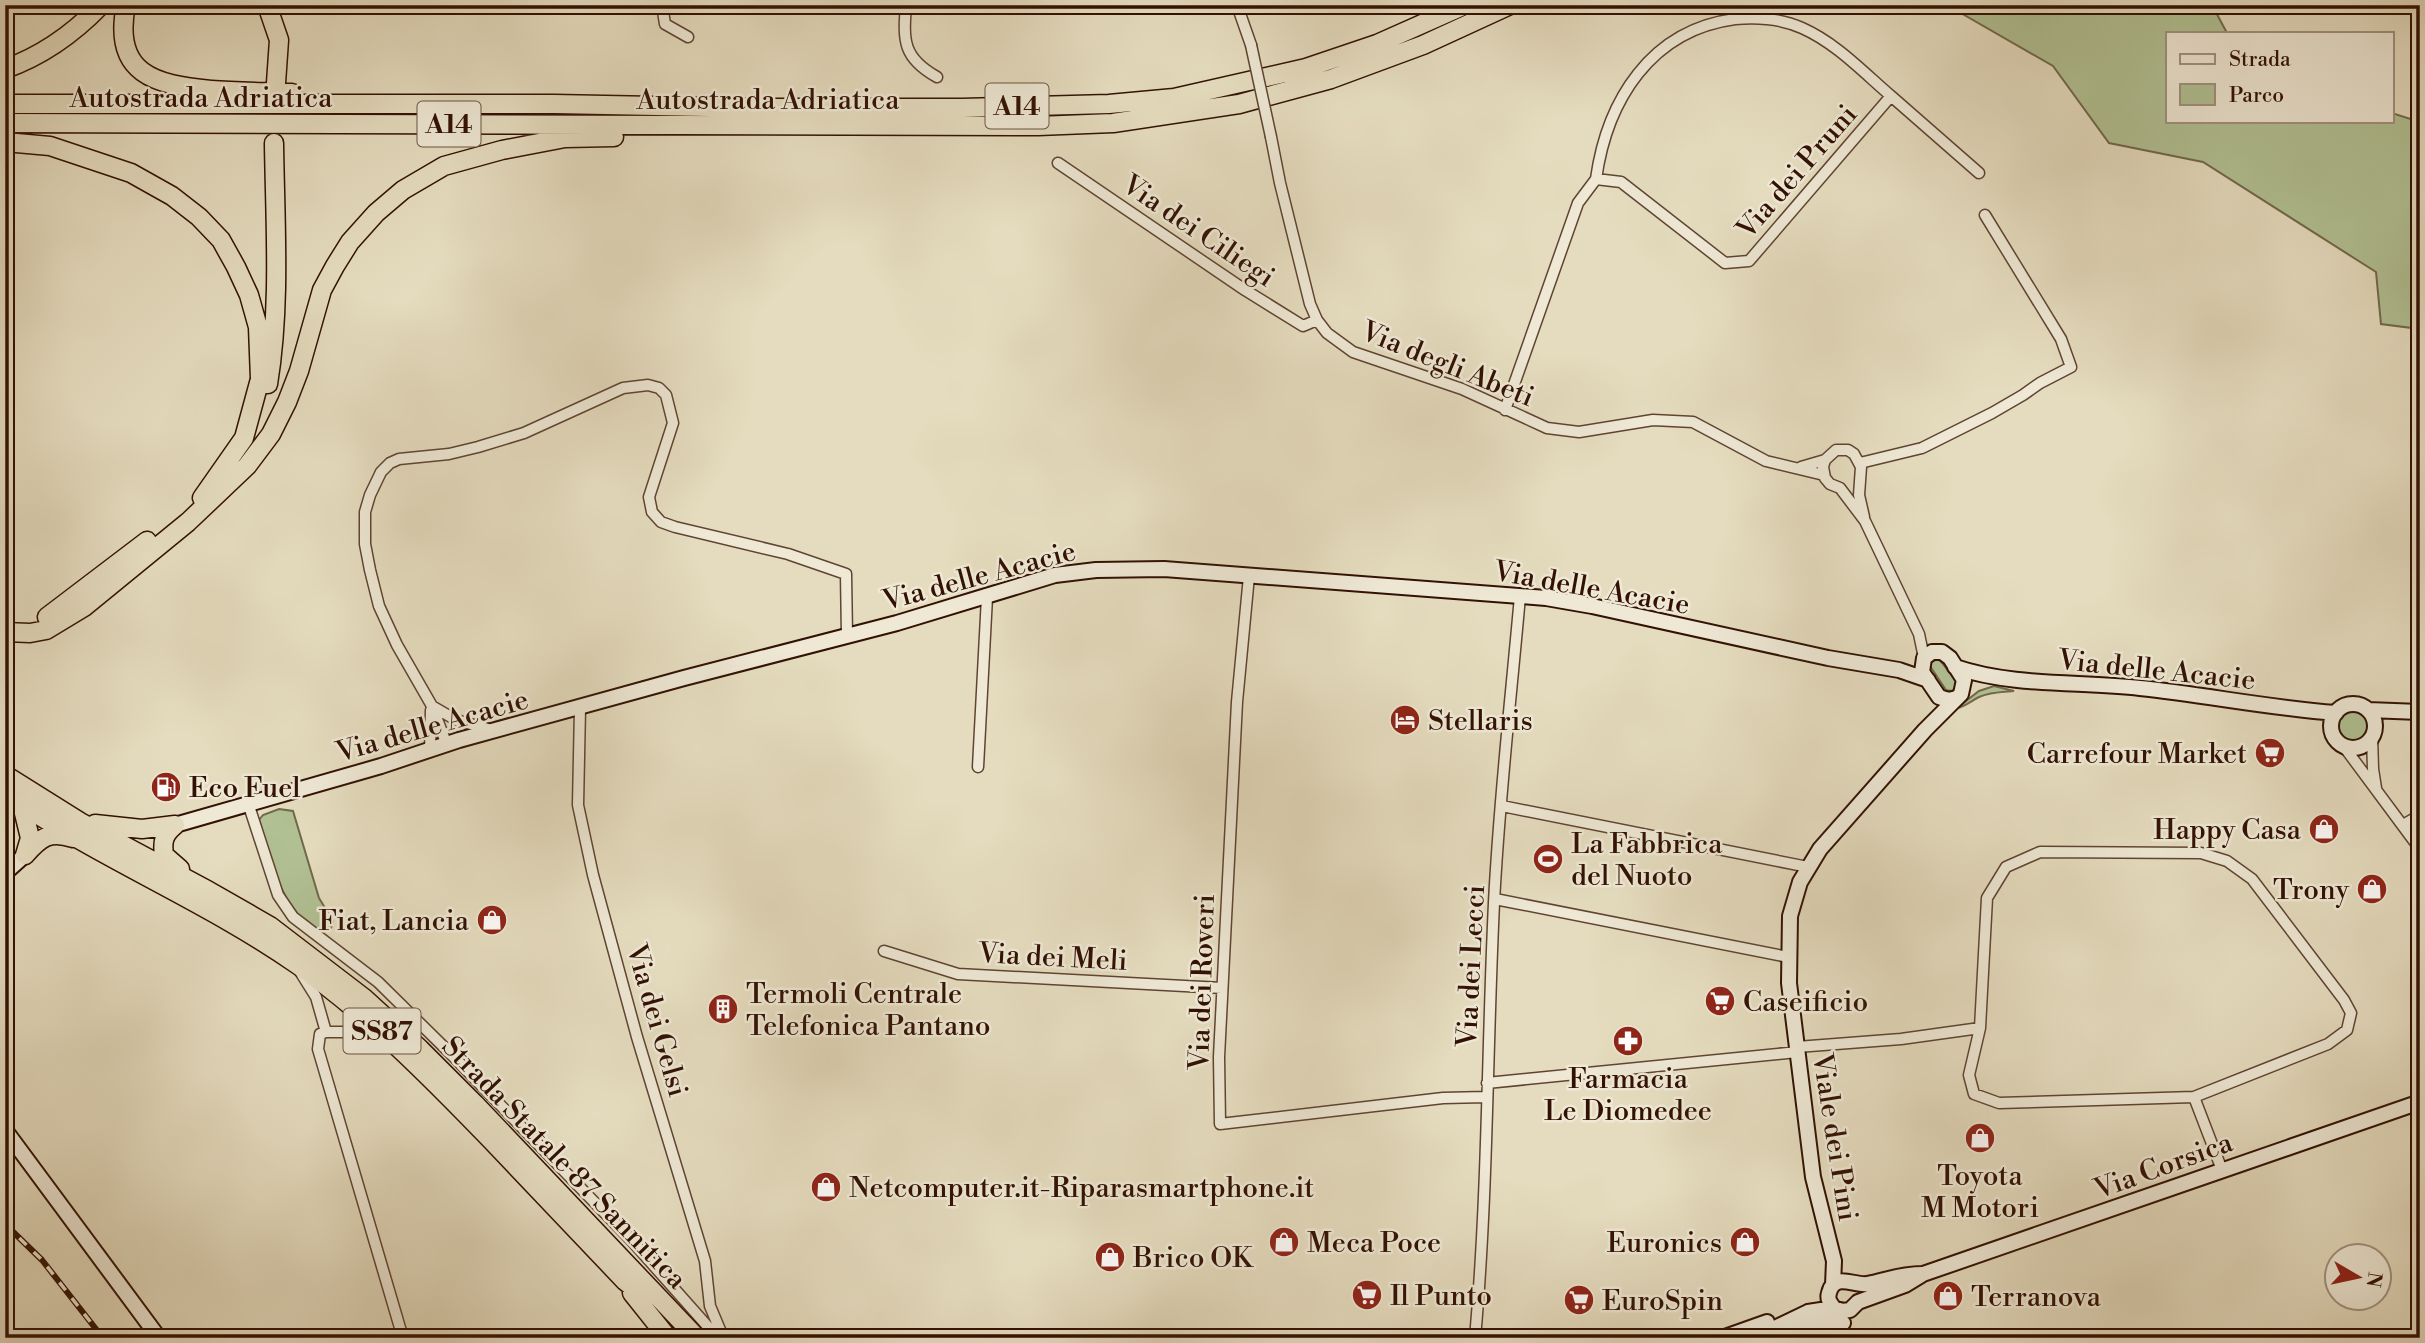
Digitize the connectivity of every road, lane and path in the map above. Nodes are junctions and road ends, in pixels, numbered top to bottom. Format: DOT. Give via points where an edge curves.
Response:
graph roads {
  1 [pos="101,5"];
  2 [pos="126,5"];
  3 [pos="267,5"];
  4 [pos="662,5"];
  5 [pos="906,5"];
  6 [pos="1237,5"];
  7 [pos="1465,5"];
  8 [pos="1510,5"];
  9 [pos="688,37"];
  10 [pos="5,69"];
  11 [pos="937,77"];
  12 [pos="276,83"];
  13 [pos="1891,96"];
  14 [pos="5,104"];
  15 [pos="554,104"];
  16 [pos="5,123"];
  17 [pos="893,126"];
  18 [pos="5,142"];
  19 [pos="274,143"];
  20 [pos="1058,163"];
  21 [pos="1979,173"];
  22 [pos="1596,179"];
  23 [pos="1985,215"];
  24 [pos="1317,320"];
  25 [pos="1505,410"];
  26 [pos="1825,460"];
  27 [pos="1860,463"];
  28 [pos="1800,468"];
  29 [pos="1824,474"];
  30 [pos="1859,478"];
  31 [pos="1840,488"];
  32 [pos="210,496"];
  33 [pos="1865,521"];
  34 [pos="1249,576"];
  35 [pos="1520,596"];
  36 [pos="987,597"];
  37 [pos="9,628"];
  38 [pos="847,636"];
  39 [pos="1928,657"];
  40 [pos="1955,667"];
  41 [pos="1899,670"];
  42 [pos="2008,678"];
  43 [pos="1931,687"];
  44 [pos="1959,696"];
  45 [pos="432,706"];
  46 [pos="580,708"];
  47 [pos="2301,710"];
  48 [pos="2368,710"];
  49 [pos="2404,711"];
  50 [pos="2420,712"];
  51 [pos="2336,713"];
  52 [pos="456,720"];
  53 [pos="1925,730"];
  54 [pos="2332,730"];
  55 [pos="496,731"];
  56 [pos="2373,733"];
  57 [pos="453,743"];
  58 [pos="2342,744"];
  59 [pos="430,751"];
  60 [pos="978,767"];
  61 [pos="5,775"];
  62 [pos="2376,789"];
  63 [pos="5,793"];
  64 [pos="248,803"];
  65 [pos="22,805"];
  66 [pos="1502,806"];
  67 [pos="2420,815"];
  68 [pos="79,822"];
  69 [pos="175,825"];
  70 [pos="2403,825"];
  71 [pos="88,844"];
  72 [pos="2420,849"];
  73 [pos="25,855"];
  74 [pos="1808,867"];
  75 [pos="5,873"];
  76 [pos="209,891"];
  77 [pos="1494,899"];
  78 [pos="884,950"];
  79 [pos="1788,957"];
  80 [pos="296,963"];
  81 [pos="1222,988"];
  82 [pos="1980,1028"];
  83 [pos="326,1032"];
  84 [pos="396,1044"];
  85 [pos="1797,1050"];
  86 [pos="1487,1083"];
  87 [pos="1486,1097"];
  88 [pos="2194,1097"];
  89 [pos="2420,1102"];
  90 [pos="5,1130"];
  91 [pos="2222,1170"];
  92 [pos="1834,1261"];
  93 [pos="1923,1274"];
  94 [pos="625,1281"];
  95 [pos="1854,1284"];
  96 [pos="1832,1296"];
  97 [pos="1858,1302"];
  98 [pos="1843,1322"];
  99 [pos="159,1338"];
  100 [pos="403,1338"];
  101 [pos="668,1338"];
  102 [pos="684,1338"];
  103 [pos="697,1338"];
  104 [pos="720,1338"];
  105 [pos="1475,1338"];
  106 [pos="1721,1338"];
  107 [pos="1754,1338"];
  108 [pos="1770,1338"];
  1 -- 10 [label="highway" via="53,46"];
  2 -- 15 [label="highway" via="125,46 134,64 151,79 178,87"];
  3 -- 12 [label="highway" via="279,40"];
  4 -- 9 [label="street" via="665,24"];
  5 -- 11 [label="street" via="906,46 919,67"];
  6 -- 24 [label="street, Via degli Abeti, bridge" via="1251,45 1292,234"];
  7 -- 15 [label="highway, Autostrada Adriatica / A14" via="1377,44 1306,68 1174,98 962,108"];
  8 -- 17 [label="highway, Autostrada Adriatica / A14" via="1342,75 1239,104 1113,123"];
  13 -- 21 [label="street, Via dei Pruni"];
  13 -- 22 [label="street, Via dei Pruni" via="1749,261 1725,263 1621,182"];
  13 -- 22 [label="street" via="1839,51 1801,27 1748,18 1721,21 1665,45 1642,67 1614,116"];
  14 -- 15 [label="highway, Autostrada Adriatica / A14"];
  16 -- 17 [label="highway, Autostrada Adriatica / A14"];
  17 -- 32 [label="highway" via="780,134 565,138 444,166 403,190 350,242 322,290 299,371 271,433 247,466"];
  18 -- 32 [label="highway" via="50,146 131,173 199,216 221,240 249,295 258,327 260,379 244,438"];
  19 -- 32 [label="highway" via="275,294 268,384 252,435"];
  20 -- 24 [label="street, Via dei Ciliegi" via="1303,326"];
  22 -- 25 [label="street" via="1578,203"];
  23 -- 27 [label="street" via="2062,338 2071,367 1922,448"];
  24 -- 25 [label="street, Via degli Abeti" via="1353,352 1462,389"];
  25 -- 28 [label="street, Via degli Abeti" via="1562,431 1665,419 1693,422 1766,461"];
  26 -- 27 [label="street, Via degli Abeti" via="1844,450"];
  26 -- 28 [label="street, Via degli Abeti"];
  26 -- 29 [label="street"];
  27 -- 30 [label="street, Via degli Abeti"];
  28 -- 29 [label="street, Via degli Abeti"];
  29 -- 31 [label="street, Via degli Abeti" via="1830,484"];
  30 -- 31 [label="street"];
  30 -- 33 [label="street, Via degli Abeti"];
  31 -- 33 [label="street, Via degli Abeti"];
  32 -- 37 [label="highway" via="50,616"];
  33 -- 39 [label="street, Via degli Abeti"];
  34 -- 35 [label="street, Via delle Acacie"];
  34 -- 36 [label="street, Via delle Acacie" via="1164,569 1096,570 1055,575"];
  34 -- 81 [label="street, Via dei Roveri" via="1237,702"];
  35 -- 41 [label="street, Via delle Acacie" via="1592,606"];
  35 -- 66 [label="street, Via dei Lecci"];
  36 -- 38 [label="street, Via delle Acacie"];
  36 -- 60 [label="street"];
  38 -- 45 [label="street" via="846,574 788,554 675,527 652,512 649,497 673,423 671,414 659,388 624,388 524,433 449,454 399,459 381,472 365,512 370,570 379,606"];
  38 -- 46 [label="street, Via delle Acacie"];
  39 -- 40 [label="street" via="1947,654"];
  39 -- 41 [label="street, Via delle Acacie"];
  39 -- 43 [label="street" via="1922,672"];
  40 -- 42 [label="street, Via delle Acacie"];
  40 -- 44 [label="street" via="1964,680"];
  41 -- 43 [label="street, Via delle Acacie"];
  42 -- 44 [label="street, Via delle Acacie" via="1973,687"];
  42 -- 47 [label="street, Via delle Acacie" via="2139,688"];
  43 -- 44 [label="street" via="1943,699"];
  43 -- 53 [label="street, Viale dei Pini" via="1932,713"];
  44 -- 53 [label="street, Viale dei Pini"];
  45 -- 52 [label="street"];
  45 -- 57 [label="street"];
  45 -- 59 [label="street"];
  46 -- 55 [label="street, Via delle Acacie"];
  46 -- 104 [label="street, Via dei Gelsi" via="578,804 593,875 705,1261 710,1306"];
  47 -- 51 [label="street, Via delle Acacie"];
  47 -- 54 [label="street, Via delle Acacie"];
  48 -- 49 [label="street"];
  48 -- 51 [label="street" via="2351,704"];
  48 -- 56 [label="street"];
  49 -- 50 [label="street"];
  49 -- 56 [label="street"];
  51 -- 54 [label="street"];
  52 -- 55 [label="street"];
  52 -- 57 [label="street"];
  53 -- 74 [label="street, Viale dei Pini"];
  54 -- 58 [label="street"];
  55 -- 57 [label="street, Via delle Acacie"];
  56 -- 58 [label="street" via="2359,747"];
  56 -- 62 [label="street"];
  57 -- 59 [label="street, Via delle Acacie"];
  58 -- 62 [label="street"];
  59 -- 64 [label="street, Via delle Acacie"];
  61 -- 68 [label="highway, Strada Statale 87 Sannitica / SS87"];
  62 -- 70 [label="street"];
  63 -- 65 [label="highway, Strada Statale 87 Sannitica / SS87"];
  64 -- 69 [label="street, Via delle Acacie"];
  64 -- 104 [label="street" via="278,895 293,917 377,982 449,1052"];
  65 -- 71 [label="highway, Strada Statale 87 Sannitica / SS87"];
  65 -- 73 [label="highway" via="30,838"];
  66 -- 74 [label="street"];
  66 -- 77 [label="street, Via dei Lecci"];
  67 -- 70 [label="street"];
  68 -- 69 [label="highway, SS87" via="142,829"];
  68 -- 76 [label="highway, Strada Statale 87 Sannitica / SS87"];
  69 -- 76 [label="highway, SS87" via="162,843 163,855"];
  70 -- 72 [label="street"];
  71 -- 73 [label="highway, SS87" via="60,834 40,839"];
  71 -- 80 [label="highway, Strada Statale 87 Sannitica / SS87"];
  73 -- 75 [label="street"];
  74 -- 79 [label="street, Viale dei Pini" via="1790,916"];
  76 -- 103 [label="highway, Strada Statale 87 Sannitica / SS87" via="270,926 383,1014"];
  77 -- 79 [label="street"];
  77 -- 86 [label="street, Via dei Lecci"];
  78 -- 81 [label="street, Via dei Meli" via="958,974"];
  79 -- 85 [label="street, Viale dei Pini"];
  80 -- 83 [label="street" via="316,997"];
  80 -- 84 [label="highway, Strada Statale 87 Sannitica / SS87"];
  81 -- 87 [label="street, Via dei Roveri" via="1220,1124"];
  82 -- 85 [label="street"];
  82 -- 88 [label="street" via="1969,1074 1974,1094 1999,1103"];
  82 -- 88 [label="street" via="1987,898 2006,867 2040,852 2200,853 2227,861 2252,879 2351,1013 2347,1030 2328,1044"];
  83 -- 84 [label="street" via="356,1032"];
  83 -- 100 [label="street" via="320,1034 318,1049"];
  84 -- 94 [label="highway, Strada Statale 87 Sannitica / SS87"];
  85 -- 86 [label="street"];
  85 -- 92 [label="street, Viale dei Pini" via="1813,1177"];
  86 -- 87 [label="street, Via dei Lecci"];
  87 -- 105 [label="street, Via dei Lecci" via="1487,1155"];
  88 -- 91 [label="street"];
  89 -- 91 [label="street, Via Corsica"];
  90 -- 99 [label="street"];
  91 -- 93 [label="street, Via Corsica"];
  92 -- 95 [label="street, Viale dei Pini"];
  92 -- 96 [label="street, Viale dei Pini"];
  93 -- 95 [label="street, Via Corsica"];
  93 -- 97 [label="street, Via Corsica"];
  94 -- 101 [label="highway"];
  94 -- 102 [label="highway, SS87"];
  95 -- 96 [label="street, Via Corsica" via="1844,1280"];
  95 -- 97 [label="street"];
  96 -- 97 [label="street, Via Corsica" via="1847,1311"];
  96 -- 106 [label="street, Via Corsica"];
  96 -- 107 [label="street, Via Corsica" via="1818,1310"];
  98 -- 108 [label="street" via="1824,1321"];
}
